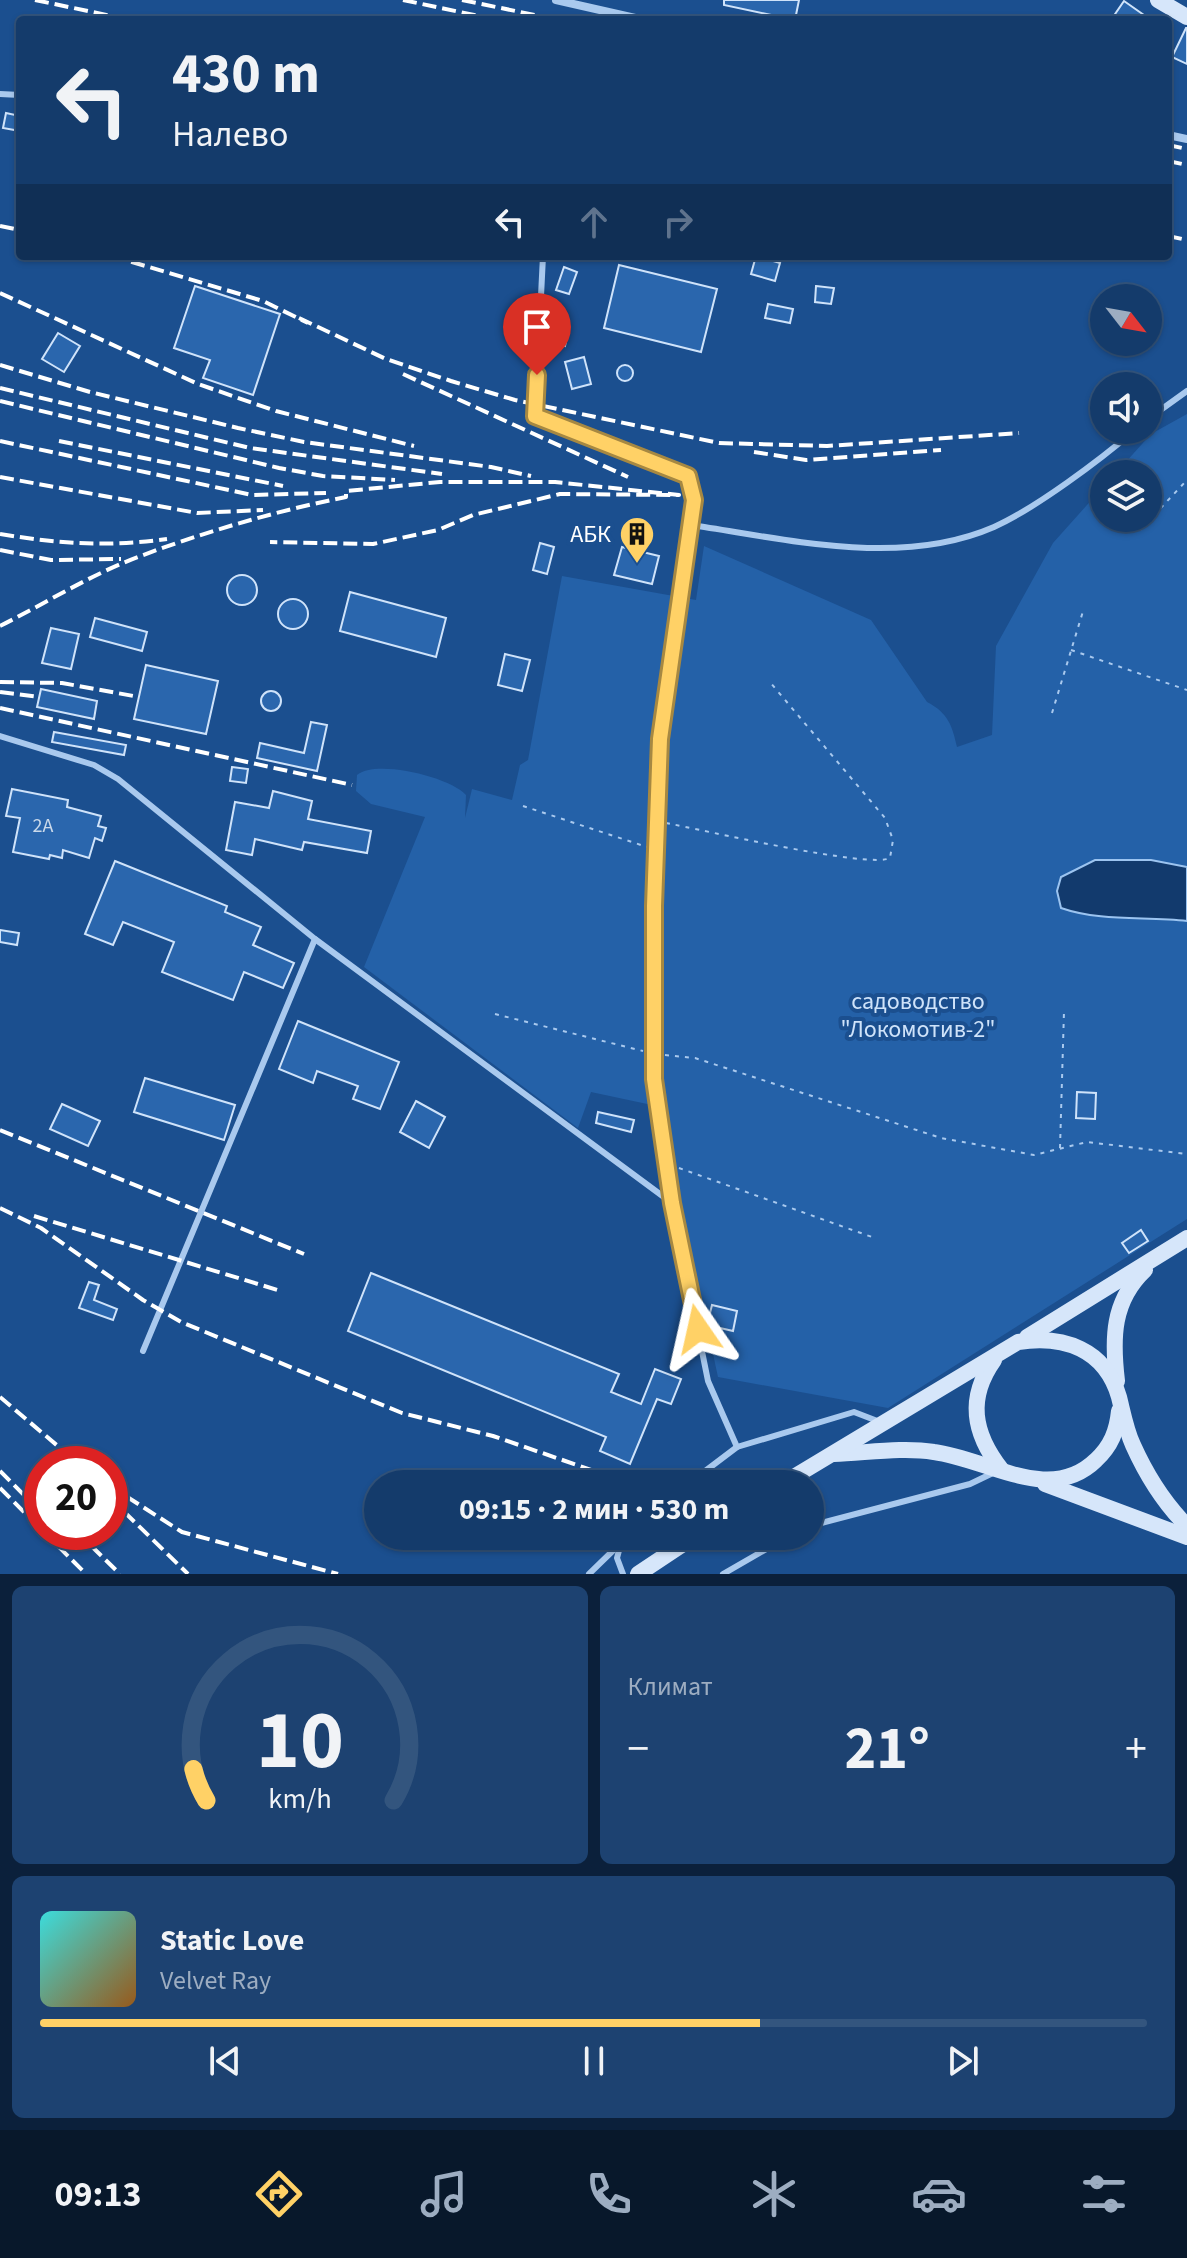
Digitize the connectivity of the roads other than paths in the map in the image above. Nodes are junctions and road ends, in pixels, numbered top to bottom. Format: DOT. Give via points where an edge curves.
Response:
graph roads {
  1 [pos="556,0"];
  2 [pos="1158,0"];
  3 [pos="626,16"];
  4 [pos="1187,17"];
  5 [pos="543,260"];
  6 [pos="1187,391"];
  7 [pos="1162,409"];
  8 [pos="1119,444"];
  9 [pos="691,525"];
  10 [pos="0,736"];
  11 [pos="315,939"];
  12 [pos="672,1203"];
  13 [pos="1187,1238"];
  14 [pos="1159,1256"];
  15 [pos="1018,1342"];
  16 [pos="143,1351"];
  17 [pos="997,1355"];
  18 [pos="1120,1401"];
  19 [pos="883,1424"];
  20 [pos="737,1447"];
  21 [pos="833,1454"];
  22 [pos="1002,1469"];
  23 [pos="707,1470"];
  24 [pos="806,1470"];
  25 [pos="1030,1479"];
  26 [pos="824,1522"];
  27 [pos="1187,1526"];
  28 [pos="1187,1537"];
  29 [pos="614,1550"];
  30 [pos="619,1550"];
  31 [pos="672,1550"];
  32 [pos="765,1550"];
  33 [pos="589,1574"];
  34 [pos="623,1574"];
  35 [pos="638,1574"];
  36 [pos="723,1574"];
  1 -- 3 [label="street"];
  2 -- 4 [label="street"];
  5 -- 9 [label="lane" via="535,416 688,476 694,500"];
  6 -- 7 [label="lane"];
  8 -- 9 [label="lane" via="993,527 933,543 872,548 801,543"];
  9 -- 12 [label="lane" via="660,739 656,850 654,1054"];
  10 -- 11 [label="lane" via="94,765 118,779"];
  11 -- 12 [label="lane"];
  11 -- 16 [label="lane"];
  12 -- 20 [label="lane" via="708,1381"];
  13 -- 14 [label="street"];
  14 -- 15 [label="street"];
  14 -- 18 [label="street" via="1120,1304 1114,1336"];
  15 -- 17 [label="street"];
  15 -- 18 [label="street" via="1046,1337 1072,1342 1106,1369"];
  17 -- 19 [label="street"];
  17 -- 22 [label="street" via="982,1377 974,1403 978,1431"];
  18 -- 25 [label="street" via="1117,1429 1107,1450 1086,1470 1063,1481"];
  18 -- 27 [label="street" via="1131,1442 1149,1477"];
  19 -- 20 [label="lane" via="854,1412"];
  19 -- 21 [label="street"];
  20 -- 23 [label="lane"];
  21 -- 22 [label="street" via="930,1451"];
  21 -- 24 [label="street"];
  22 -- 25 [label="street"];
  22 -- 26 [label="lane" via="970,1484"];
  25 -- 28 [label="street"];
  29 -- 33 [label="lane"];
  30 -- 34 [label="lane"];
  31 -- 35 [label="street"];
  32 -- 36 [label="lane"];
}
